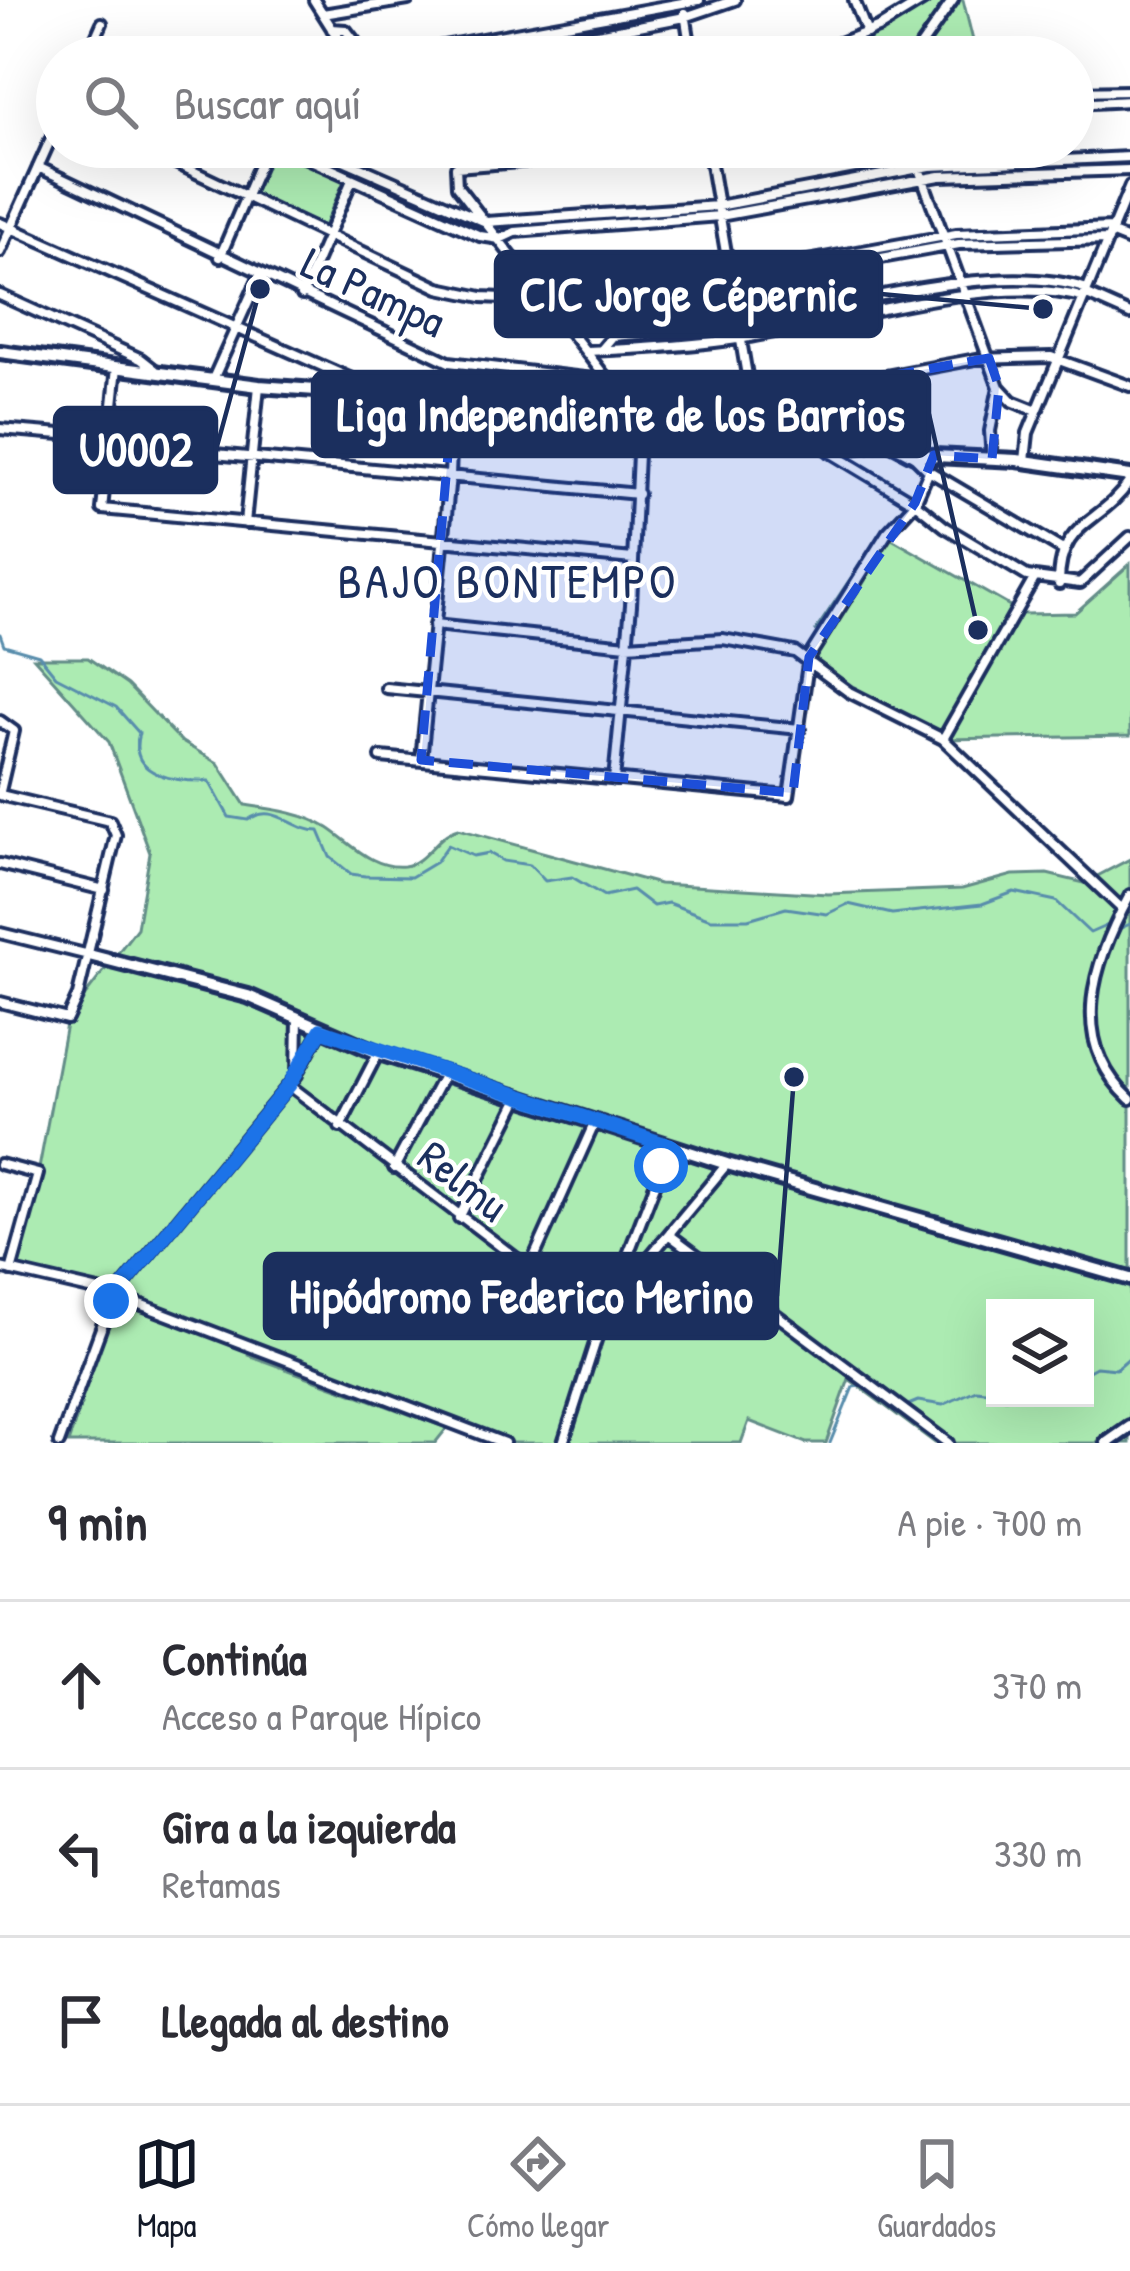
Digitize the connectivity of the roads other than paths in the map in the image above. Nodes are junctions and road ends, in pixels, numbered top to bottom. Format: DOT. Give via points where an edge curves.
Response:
graph roads {
  1 [pos="317,0"];
  2 [pos="408,0"];
  3 [pos="699,0"];
  4 [pos="735,0"];
  5 [pos="854,0"];
  6 [pos="924,0"];
  7 [pos="953,0"];
  8 [pos="682,2"];
  9 [pos="323,14"];
  10 [pos="685,16"];
  11 [pos="102,23"];
  12 [pos="332,29"];
  13 [pos="867,33"];
  14 [pos="96,36"];
  15 [pos="336,36"];
  16 [pos="351,36"];
  17 [pos="497,36"];
  18 [pos="585,36"];
  19 [pos="688,36"];
  20 [pos="859,36"];
  21 [pos="928,36"];
  22 [pos="1130,91"];
  23 [pos="1094,92"];
  24 [pos="1130,101"];
  25 [pos="1094,103"];
  26 [pos="1130,157"];
  27 [pos="1094,159"];
  28 [pos="38,168"];
  29 [pos="40,168"];
  30 [pos="187,168"];
  31 [pos="258,168"];
  32 [pos="327,168"];
  33 [pos="359,168"];
  34 [pos="456,168"];
  35 [pos="712,168"];
  36 [pos="937,168"];
  37 [pos="919,169"];
  38 [pos="1130,170"];
  39 [pos="352,180"];
  40 [pos="923,180"];
  41 [pos="1130,186"];
  42 [pos="246,196"];
  43 [pos="719,211"];
  44 [pos="486,222"];
  45 [pos="0,223"];
  46 [pos="11,228"];
  47 [pos="1110,234"];
  48 [pos="328,236"];
  49 [pos="944,236"];
  50 [pos="500,239"];
  51 [pos="1130,241"];
  52 [pos="948,247"];
  53 [pos="0,251"];
  54 [pos="220,256"];
  55 [pos="260,275"];
  56 [pos="730,275"];
  57 [pos="962,284"];
  58 [pos="732,287"];
  59 [pos="536,288"];
  60 [pos="1085,294"];
  61 [pos="302,295"];
  62 [pos="0,296"];
  63 [pos="967,296"];
  64 [pos="544,300"];
  65 [pos="1130,314"];
  66 [pos="737,325"];
  67 [pos="235,331"];
  68 [pos="740,339"];
  69 [pos="585,350"];
  70 [pos="602,350"];
  71 [pos="0,352"];
  72 [pos="989,358"];
  73 [pos="1058,359"];
  74 [pos="117,367"];
  75 [pos="156,371"];
  76 [pos="213,379"];
  77 [pos="608,380"];
  78 [pos="259,386"];
  79 [pos="1130,386"];
  80 [pos="999,387"];
  81 [pos="641,389"];
  82 [pos="321,391"];
  83 [pos="362,393"];
  84 [pos="797,393"];
  85 [pos="783,395"];
  86 [pos="751,399"];
  87 [pos="453,403"];
  88 [pos="1037,411"];
  89 [pos="641,424"];
  90 [pos="0,428"];
  91 [pos="109,441"];
  92 [pos="889,443"];
  93 [pos="830,452"];
  94 [pos="914,455"];
  95 [pos="252,457"];
  96 [pos="992,459"];
  97 [pos="1025,461"];
  98 [pos="928,471"];
  99 [pos="450,476"];
  100 [pos="1130,479"];
  101 [pos="638,494"];
  102 [pos="915,502"];
  103 [pos="245,523"];
  104 [pos="1130,537"];
  105 [pos="443,545"];
  106 [pos="1061,549"];
  107 [pos="633,559"];
  108 [pos="1034,579"];
  109 [pos="1059,584"];
  110 [pos="434,625"];
  111 [pos="627,645"];
  112 [pos="808,657"];
  113 [pos="386,688"];
  114 [pos="429,690"];
  115 [pos="621,711"];
  116 [pos="0,721"];
  117 [pos="800,729"];
  118 [pos="944,739"];
  119 [pos="381,757"];
  120 [pos="421,760"];
  121 [pos="614,780"];
  122 [pos="0,793"];
  123 [pos="0,864"];
  124 [pos="104,890"];
  125 [pos="1130,895"];
  126 [pos="1122,909"];
  127 [pos="0,933"];
  128 [pos="88,955"];
  129 [pos="0,1002"];
  130 [pos="298,1018"];
  131 [pos="321,1030"];
  132 [pos="378,1053"];
  133 [pos="298,1072"];
  134 [pos="444,1074"];
  135 [pos="289,1085"];
  136 [pos="519,1098"];
  137 [pos="1130,1099"];
  138 [pos="595,1122"];
  139 [pos="340,1127"];
  140 [pos="670,1146"];
  141 [pos="0,1164"];
  142 [pos="727,1164"];
  143 [pos="394,1168"];
  144 [pos="459,1218"];
  145 [pos="671,1236"];
  146 [pos="5,1270"];
  147 [pos="528,1271"];
  148 [pos="1130,1279"];
  149 [pos="116,1295"];
  150 [pos="606,1310"];
  151 [pos="602,1323"];
  152 [pos="1130,1426"];
  153 [pos="59,1443"];
  154 [pos="504,1443"];
  155 [pos="563,1443"];
  156 [pos="948,1443"];
  157 [pos="1107,1443"];
  1 -- 9 [label="street"];
  2 -- 9 [label="street"];
  3 -- 8 [label="street"];
  4 -- 10 [label="street"];
  5 -- 13 [label="street"];
  6 -- 13 [label="street"];
  7 -- 21 [label="street"];
  8 -- 10 [label="street"];
  8 -- 17 [label="street"];
  9 -- 12 [label="street"];
  10 -- 18 [label="street"];
  10 -- 19 [label="street"];
  11 -- 14 [label="street"];
  12 -- 15 [label="street"];
  12 -- 16 [label="street"];
  13 -- 20 [label="street"];
  22 -- 23 [label="street"];
  24 -- 25 [label="street"];
  26 -- 27 [label="street"];
  28 -- 46 [label="street"];
  29 -- 54 [label="street, La Pampa"];
  30 -- 42 [label="street"];
  31 -- 42 [label="street"];
  32 -- 39 [label="street"];
  33 -- 44 [label="street"];
  34 -- 44 [label="street" via="457,185"];
  35 -- 43 [label="street"];
  36 -- 37 [label="street"];
  37 -- 40 [label="street"];
  37 -- 43 [label="street"];
  38 -- 40 [label="street"];
  39 -- 48 [label="street"];
  39 -- 50 [label="street"];
  40 -- 43 [label="street"];
  40 -- 49 [label="street"];
  41 -- 47 [label="street"];
  42 -- 48 [label="street"];
  42 -- 54 [label="street"];
  43 -- 44 [label="street"];
  43 -- 50 [label="street"];
  43 -- 56 [label="street"];
  44 -- 50 [label="street"];
  45 -- 46 [label="street"];
  46 -- 53 [label="street"];
  46 -- 67 [label="street"];
  47 -- 49 [label="street"];
  47 -- 51 [label="street"];
  47 -- 52 [label="street"];
  47 -- 60 [label="street"];
  48 -- 61 [label="street"];
  48 -- 64 [label="street" via="458,294"];
  49 -- 52 [label="street"];
  49 -- 56 [label="street"];
  50 -- 59 [label="street"];
  52 -- 57 [label="street"];
  52 -- 58 [label="street"];
  54 -- 55 [label="street, La Pampa"];
  55 -- 61 [label="street, La Pampa"];
  55 -- 67 [label="street"];
  56 -- 58 [label="street"];
  56 -- 59 [label="street"];
  57 -- 60 [label="street" via="1059,282"];
  57 -- 63 [label="street"];
  57 -- 66 [label="street"];
  58 -- 64 [label="street"];
  58 -- 66 [label="street"];
  59 -- 64 [label="street"];
  60 -- 63 [label="street"];
  60 -- 65 [label="street"];
  60 -- 73 [label="street"];
  61 -- 77 [label="street, La Pampa" via="456,364"];
  62 -- 75 [label="street"];
  63 -- 68 [label="street"];
  63 -- 72 [label="street"];
  64 -- 69 [label="street"];
  66 -- 68 [label="street"];
  66 -- 70 [label="street" via="613,336"];
  67 -- 76 [label="street"];
  67 -- 83 [label="street" via="355,380"];
  68 -- 70 [label="street"];
  68 -- 86 [label="street"];
  69 -- 70 [label="street"];
  69 -- 77 [label="street"];
  71 -- 74 [label="street"];
  72 -- 73 [label="street, La Pampa"];
  72 -- 80 [label="street"];
  72 -- 84 [label="street, La Pampa"];
  73 -- 79 [label="street, La Pampa"];
  73 -- 88 [label="street"];
  74 -- 75 [label="street"];
  74 -- 91 [label="street"];
  75 -- 76 [label="street"];
  76 -- 78 [label="street"];
  77 -- 81 [label="street, La Pampa"];
  77 -- 87 [label="street" via="502,402"];
  78 -- 82 [label="street"];
  78 -- 95 [label="street"];
  80 -- 88 [label="street"];
  80 -- 96 [label="street"];
  81 -- 86 [label="street, La Pampa"];
  81 -- 89 [label="street"];
  82 -- 83 [label="street"];
  82 -- 87 [label="street" via="341,399"];
  83 -- 87 [label="street"];
  84 -- 85 [label="street, La Pampa"];
  84 -- 92 [label="street"];
  85 -- 86 [label="street, La Pampa"];
  85 -- 93 [label="street"];
  87 -- 89 [label="street"];
  87 -- 99 [label="street"];
  88 -- 97 [label="street"];
  89 -- 101 [label="street"];
  90 -- 91 [label="street"];
  91 -- 95 [label="street"];
  91 -- 103 [label="street" via="103,509"];
  92 -- 93 [label="street"];
  92 -- 94 [label="street"];
  93 -- 102 [label="street"];
  94 -- 96 [label="street"];
  94 -- 98 [label="street"];
  95 -- 99 [label="street"];
  95 -- 103 [label="street"];
  96 -- 97 [label="street"];
  97 -- 100 [label="street"];
  98 -- 102 [label="street"];
  98 -- 106 [label="street"];
  99 -- 101 [label="street"];
  99 -- 105 [label="street"];
  100 -- 106 [label="street"];
  101 -- 107 [label="street"];
  102 -- 108 [label="street"];
  102 -- 112 [label="street"];
  103 -- 105 [label="street"];
  104 -- 109 [label="street" via="1088,579"];
  105 -- 107 [label="street"];
  105 -- 110 [label="street"];
  106 -- 109 [label="street"];
  107 -- 111 [label="street"];
  108 -- 109 [label="street"];
  108 -- 118 [label="street"];
  110 -- 111 [label="street"];
  110 -- 114 [label="street"];
  111 -- 112 [label="street" via="723,639"];
  111 -- 115 [label="street"];
  112 -- 117 [label="street"];
  112 -- 118 [label="street" via="849,692"];
  113 -- 114 [label="street"];
  114 -- 115 [label="street"];
  114 -- 120 [label="street"];
  115 -- 117 [label="street"];
  115 -- 121 [label="street"];
  116 -- 122 [label="street" via="12,727"];
  117 -- 121 [label="street" via="789,796"];
  118 -- 126 [label="street"];
  119 -- 120 [label="street"];
  120 -- 121 [label="street"];
  122 -- 124 [label="street" via="110,821 115,842"];
  123 -- 124 [label="street"];
  124 -- 128 [label="street"];
  125 -- 126 [label="street"];
  126 -- 137 [label="street" via="1096,970 1089,1013 1108,1075"];
  127 -- 128 [label="street"];
  128 -- 129 [label="street" via="67,1018"];
  128 -- 130 [label="street" via="248,996"];
  130 -- 131 [label="street"];
  130 -- 133 [label="street"];
  131 -- 132 [label="street"];
  131 -- 133 [label="street"];
  132 -- 134 [label="street"];
  132 -- 139 [label="street"];
  133 -- 135 [label="street"];
  134 -- 136 [label="street"];
  134 -- 143 [label="street"];
  135 -- 139 [label="street, Relmu"];
  135 -- 149 [label="street"];
  136 -- 138 [label="street"];
  136 -- 144 [label="street"];
  138 -- 140 [label="street"];
  138 -- 147 [label="street"];
  139 -- 143 [label="street, Relmu"];
  140 -- 142 [label="street"];
  140 -- 150 [label="street"];
  141 -- 146 [label="street" via="38,1174"];
  142 -- 145 [label="street"];
  142 -- 148 [label="street"];
  143 -- 144 [label="street, Relmu"];
  144 -- 147 [label="street, Relmu"];
  145 -- 150 [label="street"];
  145 -- 156 [label="street"];
  146 -- 149 [label="street"];
  147 -- 151 [label="street, Relmu"];
  149 -- 153 [label="street"];
  149 -- 154 [label="street"];
  150 -- 151 [label="street"];
  151 -- 155 [label="street"];
  152 -- 157 [label="street"];
}
